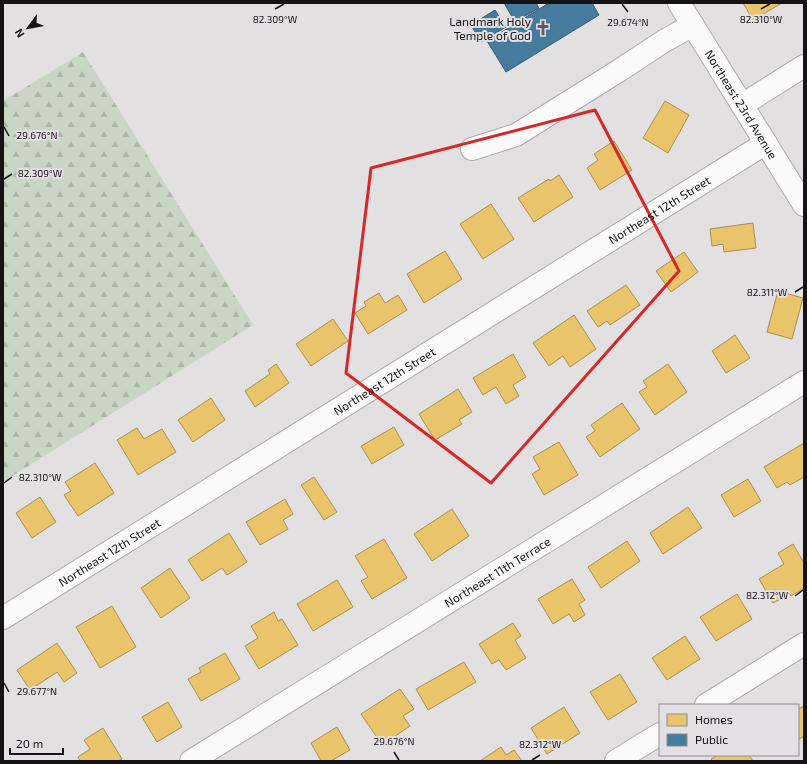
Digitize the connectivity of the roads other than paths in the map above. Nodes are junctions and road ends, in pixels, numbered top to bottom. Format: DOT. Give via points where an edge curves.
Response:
graph roads {
  1 [pos="679,3"];
  2 [pos="693,25"];
  3 [pos="804,66"];
  4 [pos="742,105"];
  5 [pos="766,143"];
  6 [pos="472,149"];
  7 [pos="804,205"];
  8 [pos="804,382"];
  9 [pos="3,618"];
  10 [pos="804,644"];
  11 [pos="708,704"];
  12 [pos="659,735"];
  13 [pos="191,761"];
  14 [pos="616,761"];
  1 -- 2 [label="street, Northeast 23rd Avenue"];
  2 -- 4 [label="street, Northeast 23rd Avenue"];
  2 -- 6 [label="street" via="516,135"];
  3 -- 4 [label="street"];
  4 -- 5 [label="street, Northeast 23rd Avenue"];
  5 -- 7 [label="street, Northeast 23rd Avenue"];
  5 -- 9 [label="street, Northeast 12th Street"];
  8 -- 13 [label="street, Northeast 11th Terrace"];
  10 -- 11 [label="street"];
  12 -- 14 [label="street"];
}
